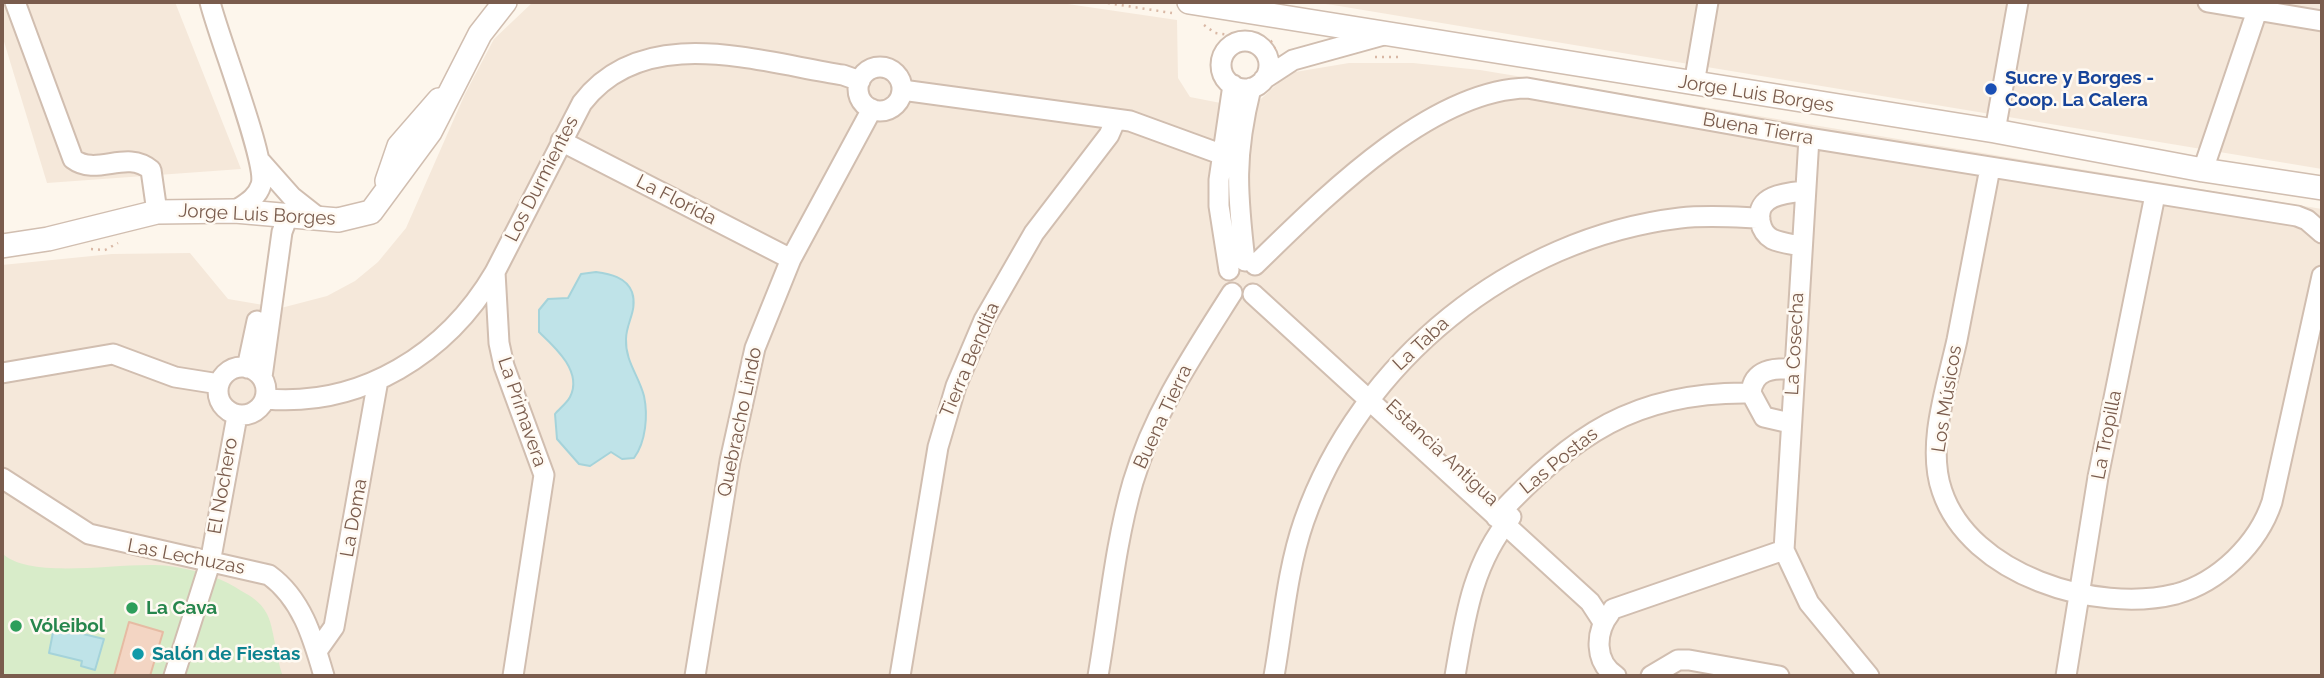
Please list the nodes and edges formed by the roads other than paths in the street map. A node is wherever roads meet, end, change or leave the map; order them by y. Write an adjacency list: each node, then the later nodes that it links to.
1 (15, 2): 31 (street)
2 (210, 2): 24 (street)
3 (505, 2): 34 (street, Jorge Luis Borges)
4 (1189, 2): 9 (street, Jorge Luis Borges)
5 (1708, 2): 16 (street)
6 (2018, 2): 20 (street)
7 (2208, 2): 8 (street)
8 (2258, 6): 10 (street); 26 (street)
9 (1255, 8): 11 (street, Jorge Luis Borges); 12 (street); 13 (street)
10 (2322, 21)
11 (1387, 34): 15 (street); 16 (street, Jorge Luis Borges)
12 (1255, 43): 13 (street); 15 (street)
13 (1227, 49): 15 (street)
14 (860, 81): 17 (street); 18 (street); 22 (street, Los Durmientes)
15 (1250, 84): 23 (street)
16 (1694, 84): 20 (street, Jorge Luis Borges)
17 (902, 90): 18 (street); 19 (street)
18 (872, 109): 38 (street, Quebracho Lindo)
19 (1116, 118): 23 (street); 64 (street, Tierra Bendita)
20 (1995, 131): 26 (street, Jorge Luis Borges)
21 (1808, 138): 25 (street, Buena Tierra); 28 (street, La Cosecha); 40 (street, Buena Tierra)
22 (561, 141): 38 (street, La Florida); 39 (street, Los Durmientes)
23 (1229, 157): 40 (street)
24 (261, 162): 30 (street); 34 (street)
25 (1990, 168): 29 (street, Buena Tierra); 56 (street, Los Músicos)
26 (2203, 170): 27 (street, Jorge Luis Borges)
27 (2322, 188)
28 (1805, 191): 33 (street); 37 (street, La Cosecha)
29 (2155, 195): 35 (street, Buena Tierra); 56 (street, La Tropilla)
30 (234, 211): 31 (street, Jorge Luis Borges); 32 (street, Jorge Luis Borges)
31 (157, 212): 36 (street, Jorge Luis Borges)
32 (279, 215): 34 (street, Jorge Luis Borges); 43 (street)
33 (1760, 218): 37 (street); 48 (street, La Taba)
34 (320, 219)
35 (2319, 229)
36 (2, 246)
37 (1800, 246): 42 (street, La Cosecha)
38 (791, 259): 63 (street, Quebracho Lindo)
39 (495, 272): 45 (street, Los Durmientes); 62 (street, La Primavera)
40 (1249, 275): 48 (street, Estancia Antigua); 65 (street, Buena Tierra)
41 (2322, 276): 56 (street, Los Músicos)
42 (1793, 369): 47 (street); 51 (street, La Cosecha)
43 (255, 372): 46 (street); 49 (street)
44 (2, 373): 46 (street)
45 (378, 380): 49 (street, Los Durmientes); 58 (street, La Doma)
46 (219, 384): 50 (street)
47 (1751, 393): 51 (street); 53 (street, Las Postas)
48 (1372, 394): 53 (street, Estancia Antigua); 66 (street, La Taba)
49 (266, 399): 50 (street)
50 (237, 416): 55 (street, El Nochero)
51 (1790, 423): 54 (street, La Cosecha)
52 (2, 478): 55 (street, Las Lechuzas)
53 (1504, 517): 57 (street, Estancia Antigua); 67 (street, Las Postas)
54 (1784, 550): 57 (street); 59 (street, La Cosecha)
55 (210, 563): 58 (street, Las Lechuzas); 60 (street, El Nochero)
56 (2081, 592): 72 (street, La Tropilla)
57 (1608, 615): 68 (street)
58 (317, 651): 61 (street, Las Lechuzas)
59 (1851, 668): 71 (street, La Cosecha)
60 (174, 676)
61 (324, 676)
62 (513, 676)
63 (695, 676)
64 (900, 676)
65 (1098, 676)
66 (1274, 676)
67 (1455, 676)
68 (1616, 676)
69 (1651, 676): 70 (street)
70 (1779, 676)
71 (1869, 676)
72 (2066, 676)

